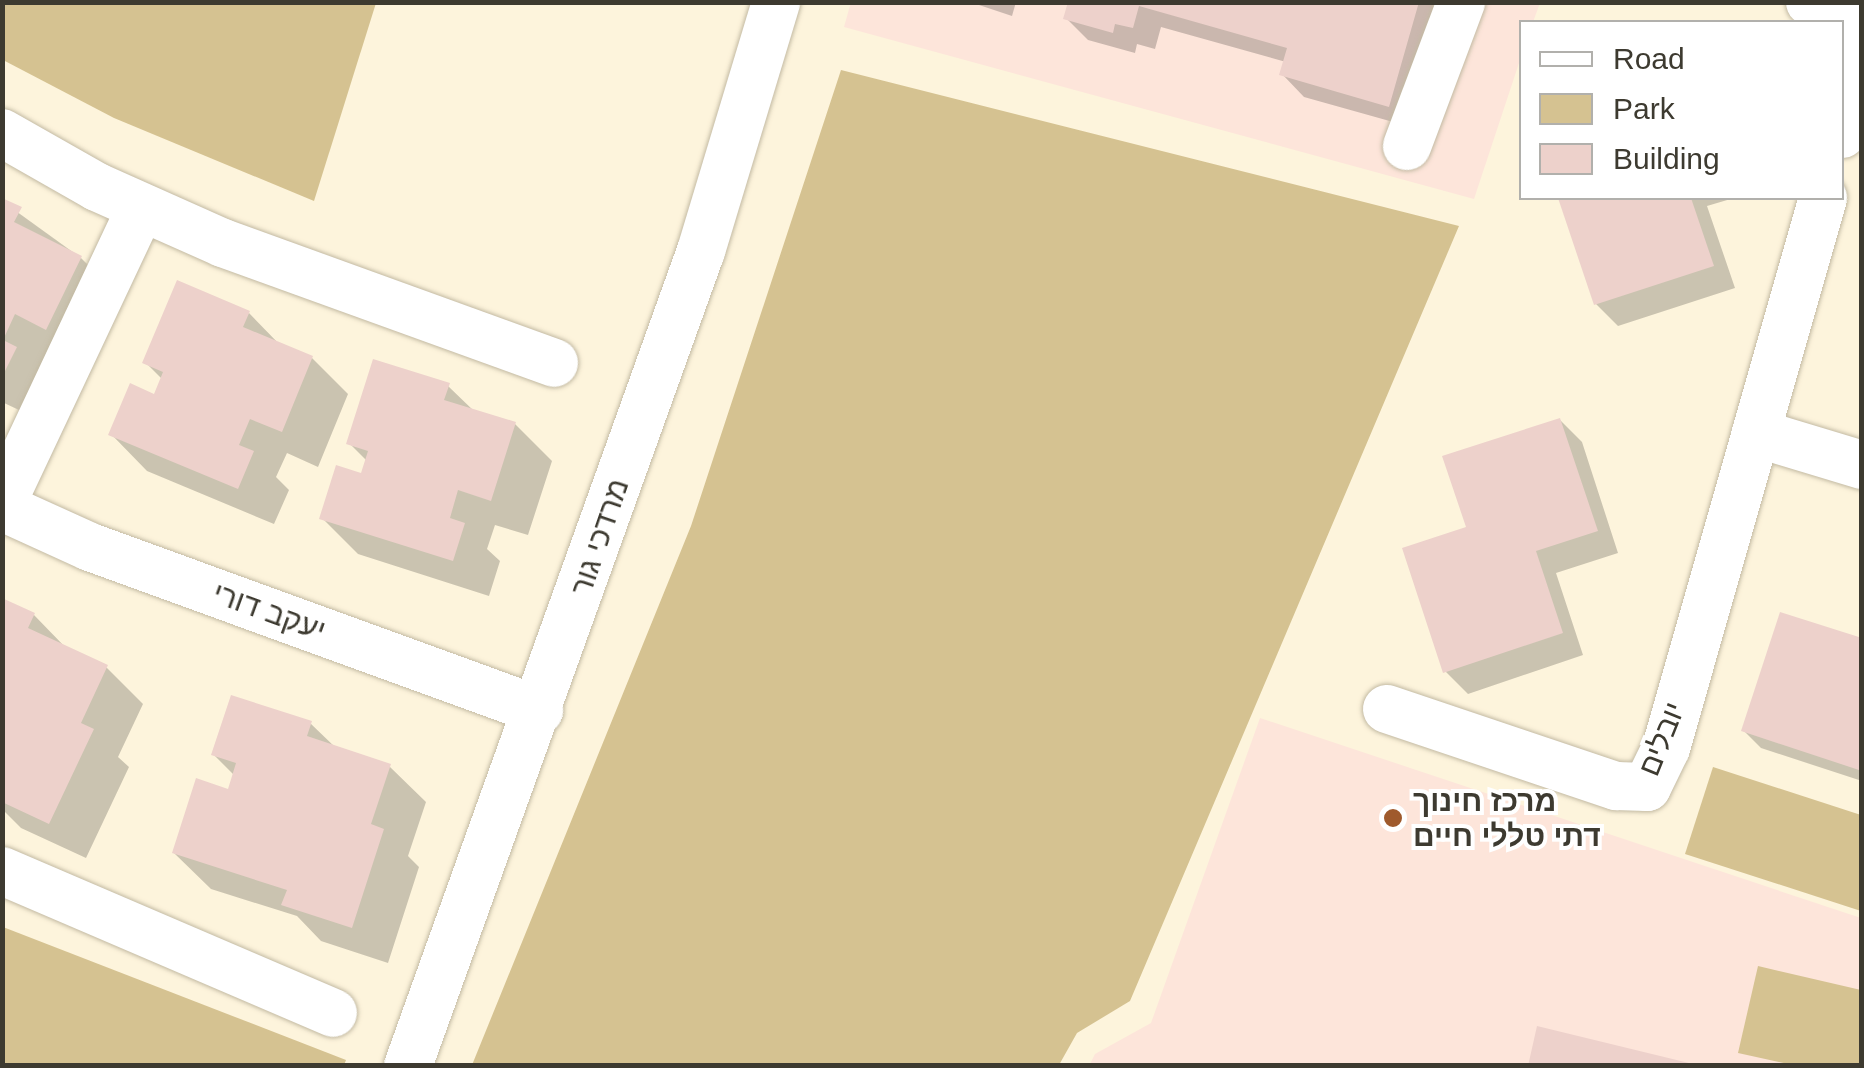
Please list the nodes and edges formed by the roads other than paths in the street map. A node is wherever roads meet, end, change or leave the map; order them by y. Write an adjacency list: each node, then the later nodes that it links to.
1 (776, 2): 15 (street, מרדכי גור)
2 (1461, 2): 7 (street)
3 (1810, 2): 4 (street)
4 (1862, 61): 5 (street)
5 (1844, 127)
6 (2, 133): 9 (street)
7 (1407, 146)
8 (1822, 200): 11 (street, יובלים)
9 (141, 206): 10 (street); 13 (street)
10 (554, 363)
11 (1756, 433): 12 (street); 14 (street, יובלים)
12 (1862, 465)
13 (2, 505): 15 (street, יעקב דורי)
14 (1387, 709)
15 (540, 710): 18 (street, מרדכי גור)
16 (2, 871): 17 (street)
17 (334, 1014)
18 (408, 1066)

